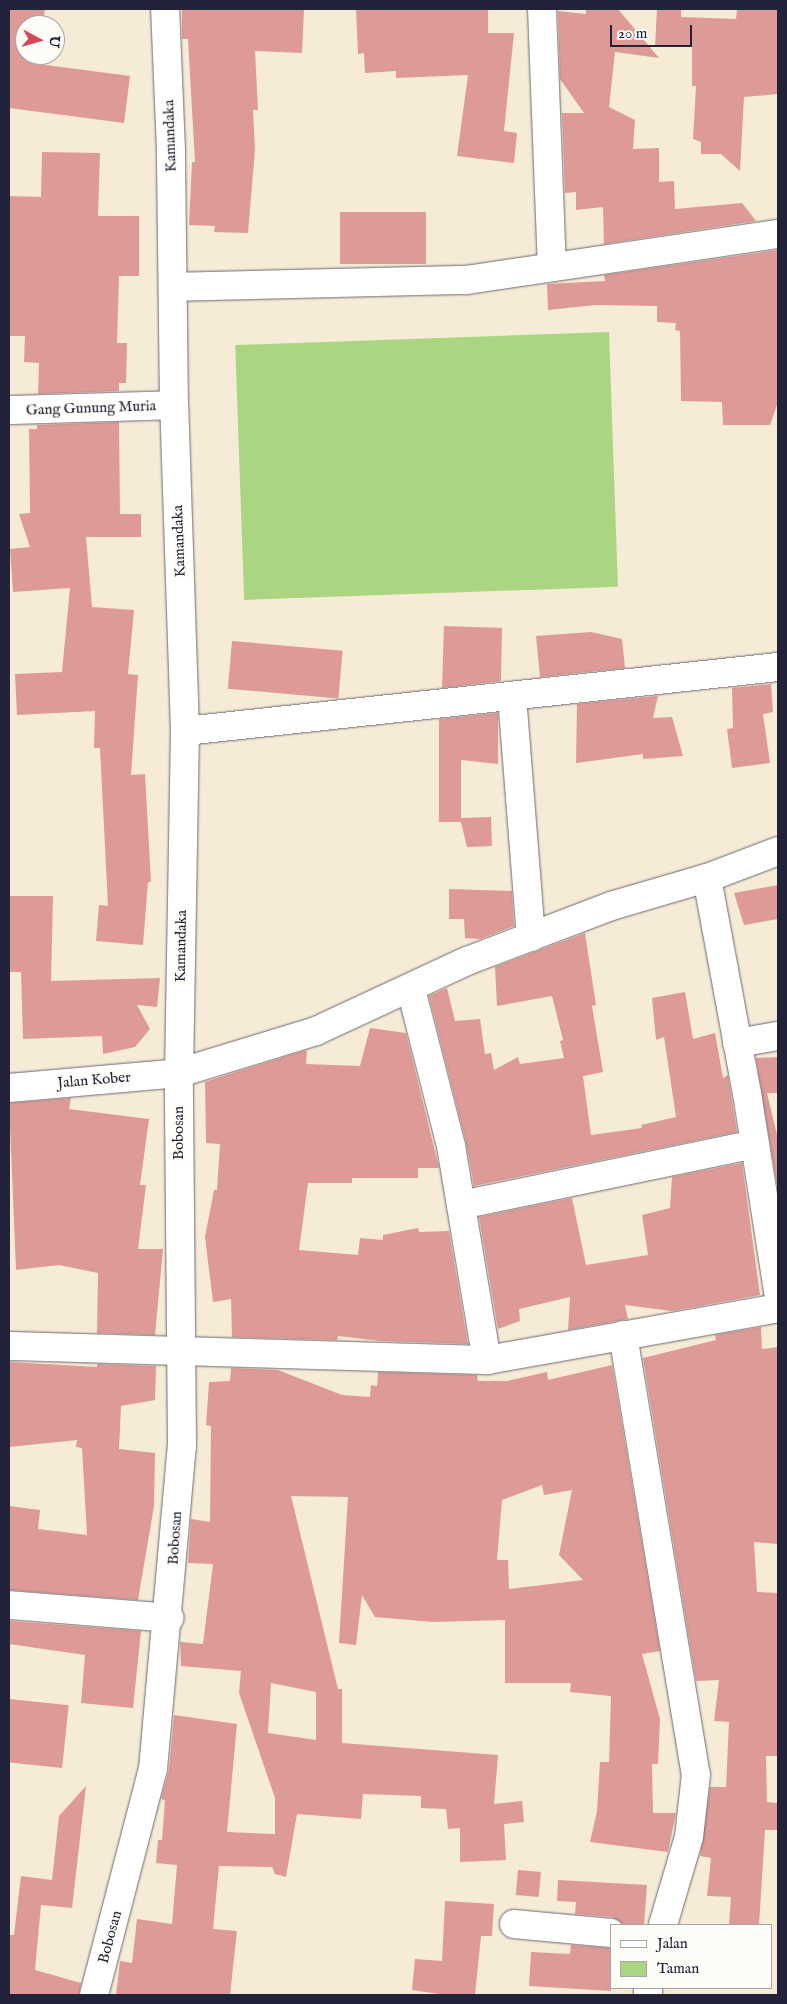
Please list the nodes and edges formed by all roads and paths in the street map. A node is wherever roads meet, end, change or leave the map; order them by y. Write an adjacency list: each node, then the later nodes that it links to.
1 (165, 9): 5 (street, Kamandaka)
2 (542, 9): 4 (street)
3 (778, 234): 4 (street)
4 (552, 267): 5 (street)
5 (173, 287): 6 (street, Kamandaka)
6 (174, 405): 7 (street, Gang Gunung Muria); 10 (street, Kamandaka)
7 (9, 410)
8 (778, 667): 9 (street)
9 (512, 696): 10 (street); 13 (street)
10 (185, 731): 17 (street, Kamandaka)
11 (778, 852): 12 (street, Jalan Kober)
12 (707, 878): 13 (street, Jalan Kober); 16 (street)
13 (530, 937): 14 (street, Jalan Kober)
14 (411, 989): 17 (street, Jalan Kober); 20 (street)
15 (778, 1036): 16 (street)
16 (737, 1043): 19 (street)
17 (179, 1073): 18 (street, Jalan Kober); 25 (street, Bobosan)
18 (9, 1088)
19 (755, 1144): 20 (street); 21 (street)
20 (461, 1205): 26 (street)
21 (778, 1292)
22 (778, 1308): 23 (street)
23 (624, 1335): 26 (street); 30 (street)
24 (9, 1346): 25 (street)
25 (181, 1350): 26 (street); 28 (street, Bobosan)
26 (487, 1360)
27 (9, 1605): 28 (street)
28 (168, 1618): 32 (street, Bobosan)
29 (514, 1924): 31 (street)
30 (663, 1924)
31 (610, 1933)
32 (94, 1995)

